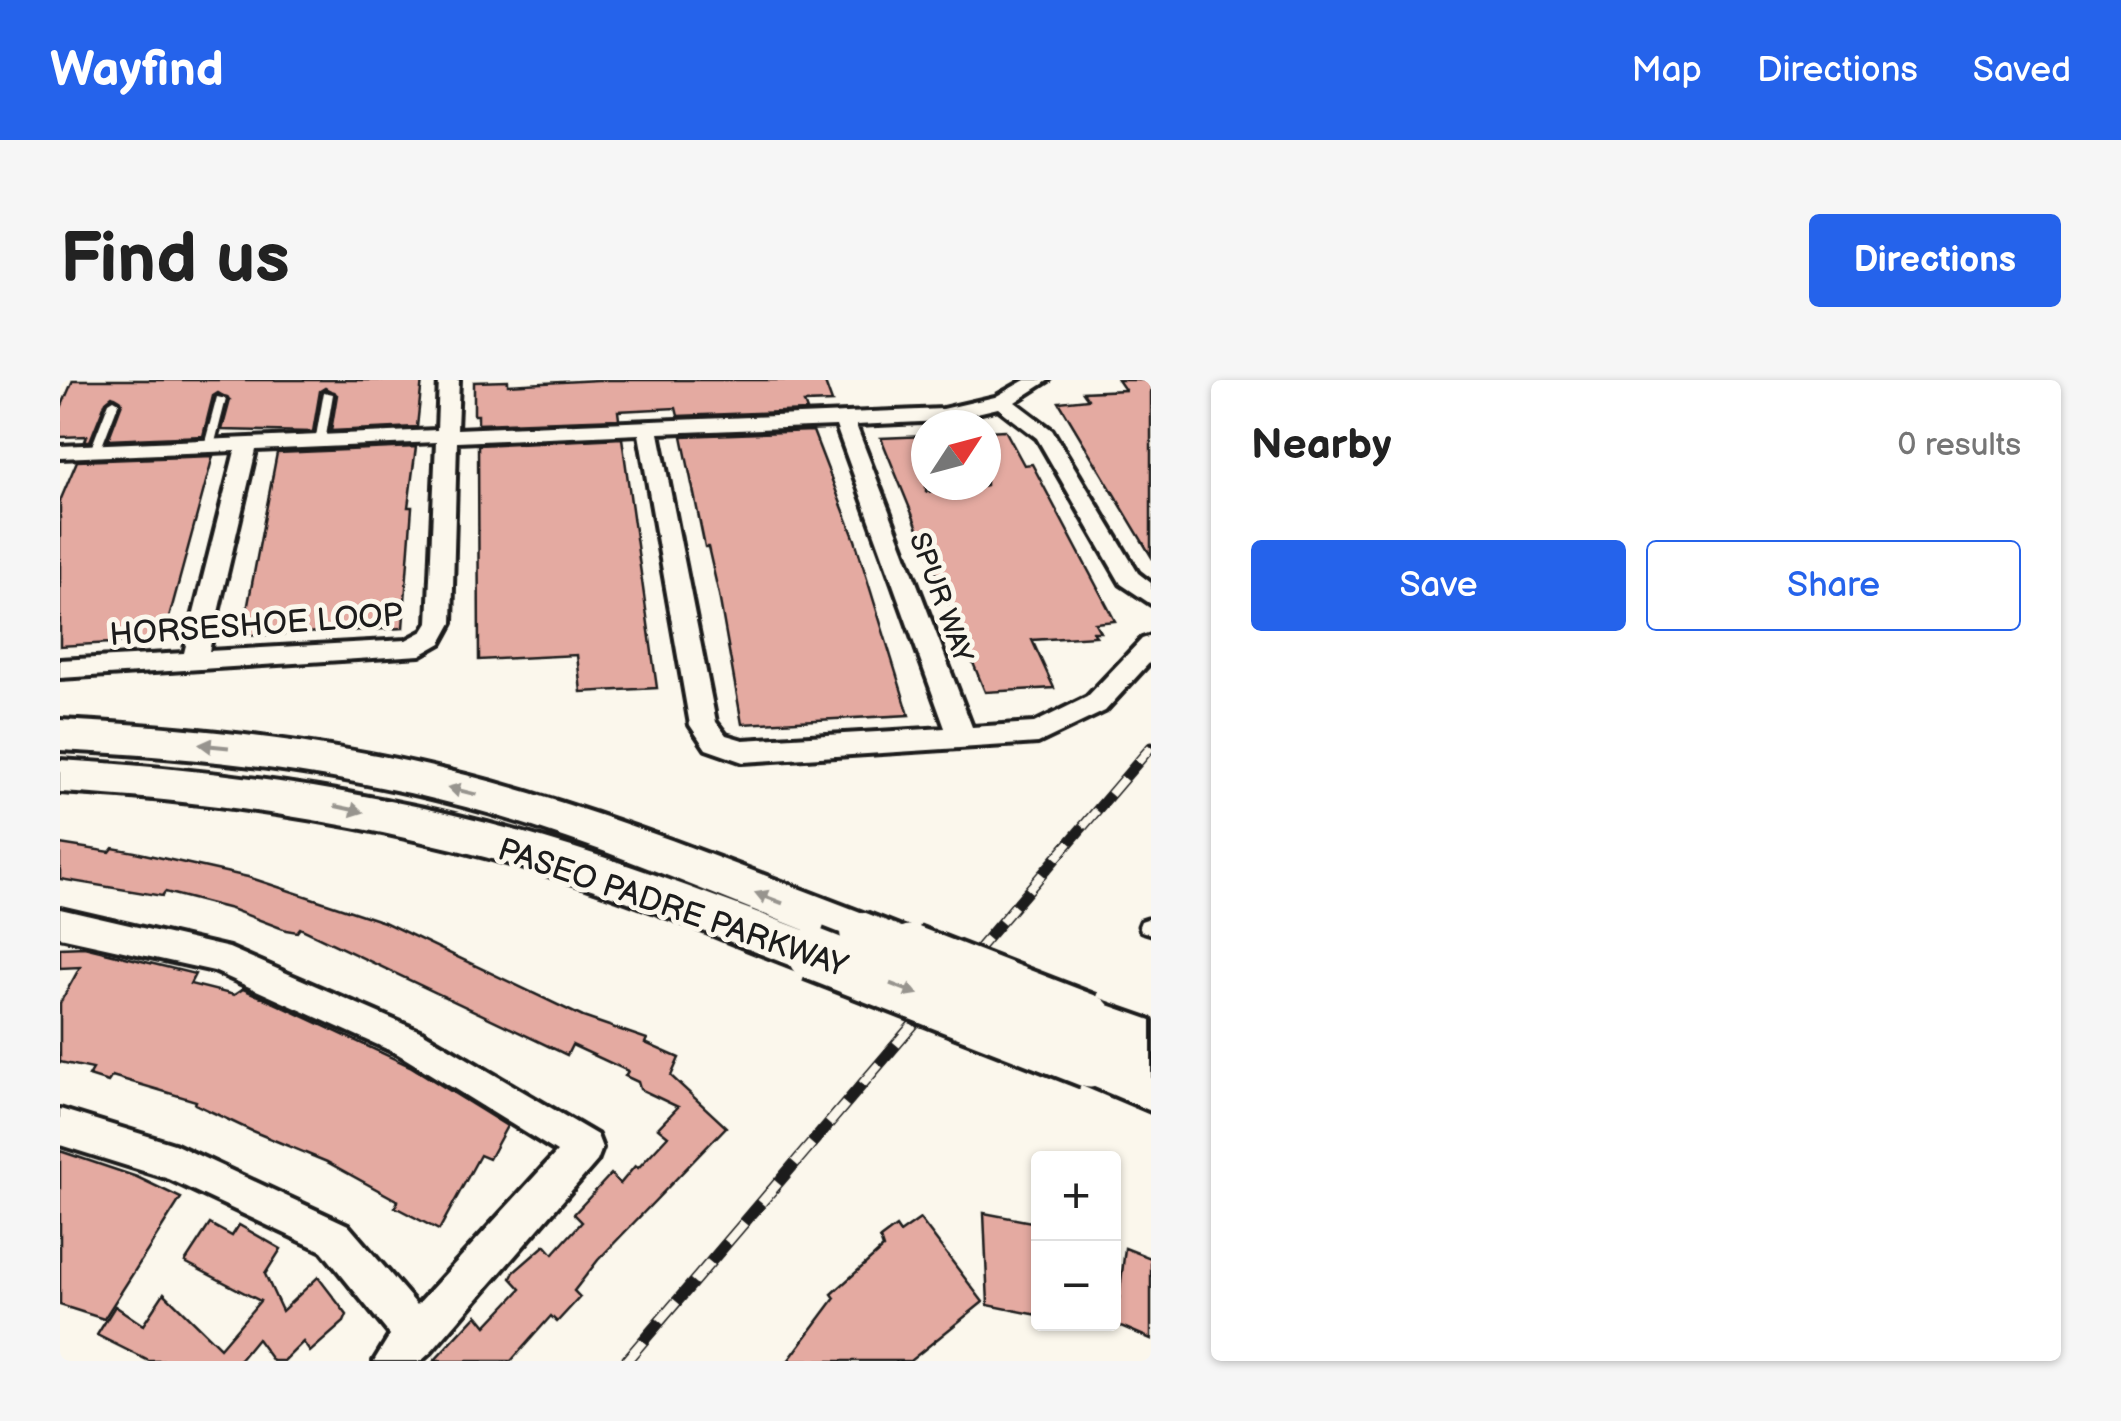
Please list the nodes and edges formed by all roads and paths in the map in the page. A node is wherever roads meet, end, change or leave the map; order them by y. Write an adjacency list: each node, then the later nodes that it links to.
1 (449, 380): 9 (street)
2 (1039, 380): 5 (street)
3 (328, 394): 10 (lane)
4 (221, 399): 12 (lane)
5 (1002, 401): 7 (street); 15 (street)
6 (114, 402): 13 (lane)
7 (844, 420): 8 (street); 20 (street, SPUR WAY)
8 (648, 428): 9 (street); 20 (street)
9 (447, 437): 10 (street); 17 (street, HORSESHOE LOOP)
10 (320, 442): 11 (street)
11 (248, 445): 12 (street); 17 (street)
12 (209, 446): 13 (street)
13 (94, 451): 14 (street)
14 (60, 452)
15 (1151, 596)
16 (1151, 644): 20 (street)
17 (194, 662): 18 (street, HORSESHOE LOOP)
18 (60, 669)
19 (60, 735): 23 (main road, PASEO PADRE PARKWAY, one-way to 19, bridge)
20 (963, 739)
21 (60, 776): 23 (main road, PASEO PADRE PARKWAY, one-way to 23, bridge)
22 (60, 923): 27 (street)
23 (1089, 1041): 24 (main road, PASEO PADRE PARKWAY); 25 (main road, PASEO PADRE PARKWAY)
24 (1151, 1043)
25 (1151, 1087)
26 (60, 1126): 27 (street)
27 (406, 1349)

